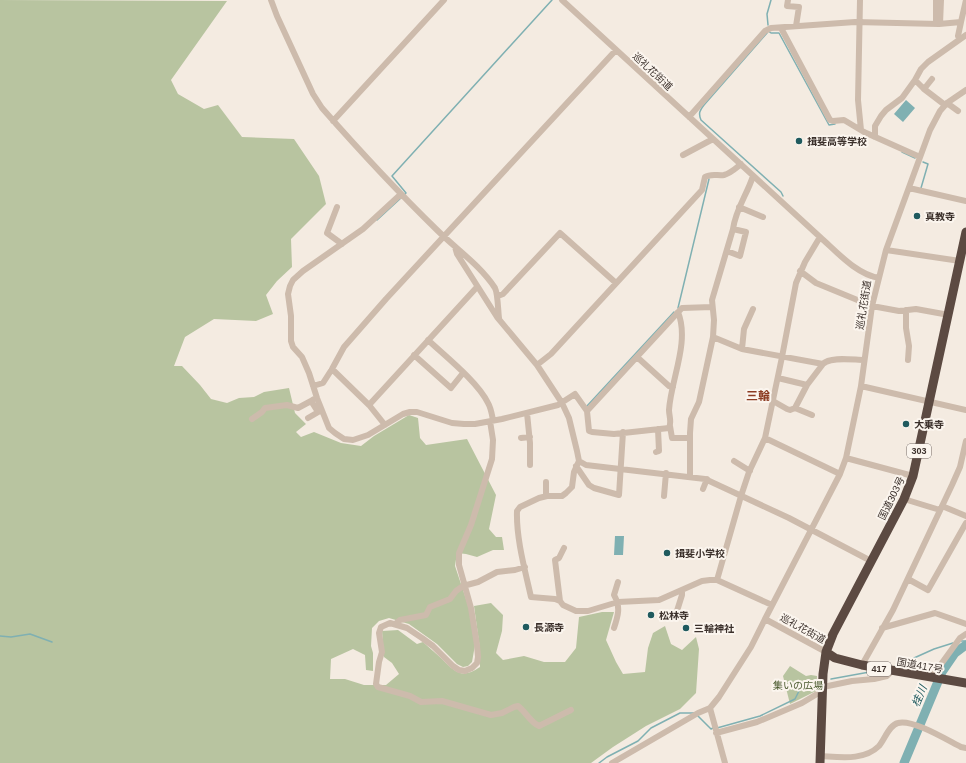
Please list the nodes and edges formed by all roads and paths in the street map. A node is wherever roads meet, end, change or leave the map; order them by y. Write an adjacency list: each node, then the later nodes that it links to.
1 (271, 0): 24 (street)
2 (444, 0): 24 (street)
3 (562, 0): 16 (street, 巡礼花街道)
4 (788, 0): 12 (street)
5 (860, 0): 10 (street)
6 (936, 0): 11 (street)
7 (941, 0): 11 (street)
8 (966, 0): 9 (street)
9 (963, 19): 11 (street); 15 (street)
10 (859, 22): 11 (street); 12 (street); 25 (street)
11 (938, 24)
12 (796, 26): 13 (street)
13 (781, 28): 23 (street); 25 (street)
14 (966, 35): 18 (street)
15 (958, 36)
16 (616, 50): 23 (street, 巡礼花街道); 40 (street)
17 (932, 79): 19 (street)
18 (915, 80): 19 (street); 26 (street)
19 (924, 89): 21 (street)
20 (966, 90): 21 (street)
21 (946, 104): 22 (street); 29 (street)
22 (958, 111)
23 (689, 117): 27 (street, 巡礼花街道)
24 (333, 121): 33 (street)
25 (861, 130): 26 (street)
26 (875, 137): 29 (street)
27 (713, 139): 28 (street); 30 (street, 巡礼花街道)
28 (683, 155)
29 (920, 157): 32 (street)
30 (741, 164): 31 (street, 巡礼花街道); 49 (street)
31 (753, 176): 36 (street); 41 (street, 巡礼花街道)
32 (909, 188): 34 (street); 44 (street)
33 (401, 194): 40 (street); 42 (street)
34 (966, 201)
35 (337, 207): 42 (street)
36 (739, 207): 37 (street); 38 (street)
37 (763, 217)
38 (733, 229): 45 (street); 45 (street)
39 (966, 232): 46 (highway, 国道303号 / 303)
40 (443, 237): 43 (street); 69 (street)
41 (820, 237): 47 (street); 48 (street, 巡礼花街道)
42 (342, 244): 73 (street)
43 (456, 247): 50 (street); 58 (street)
44 (886, 250): 46 (street); 48 (street)
45 (727, 251): 53 (street)
46 (960, 261): 57 (highway, 国道303号 / 303)
47 (800, 271): 52 (street); 64 (street)
48 (879, 278): 52 (street, 巡礼花街道)
49 (616, 283): 51 (street); 68 (street)
50 (477, 287): 58 (street); 60 (street)
51 (498, 296)
52 (872, 306): 55 (street); 65 (street, 巡礼花街道)
53 (712, 307): 56 (street); 59 (street)
54 (754, 309): 61 (street)
55 (906, 310): 57 (street); 66 (street)
56 (678, 312): 63 (street); 75 (street)
57 (948, 316): 79 (highway, 国道303号 / 303)
58 (499, 318): 68 (street)
59 (713, 337): 61 (street); 97 (street)
60 (428, 340): 62 (street); 70 (street)
61 (742, 349): 64 (street)
62 (414, 355): 70 (street); 81 (street)
63 (637, 357): 75 (street); 84 (street)
64 (782, 357): 67 (street); 71 (street)
65 (864, 360): 67 (street); 74 (street, 巡礼花街道)
66 (908, 360)
67 (823, 364): 72 (street)
68 (537, 365): 80 (street)
69 (332, 369): 73 (street); 81 (street)
70 (463, 373): 90 (street)
71 (778, 378): 72 (street); 78 (street)
72 (807, 385): 82 (street)
73 (313, 386): 76 (street)
74 (860, 386): 79 (street); 101 (street, 巡礼花街道)
75 (673, 387): 92 (street)
76 (317, 398): 77 (street); 85 (street)
77 (311, 401): 85 (street); 89 (street)
78 (772, 401): 82 (street); 98 (street)
79 (930, 402): 83 (street); 110 (highway, 国道303号 / 303)
80 (562, 403): 84 (street); 86 (street); 103 (street)
81 (369, 405): 91 (street)
82 (795, 408): 87 (street)
83 (966, 410)
84 (587, 411): 94 (street)
85 (320, 412): 88 (street); 91 (street)
86 (527, 413): 90 (street); 95 (street)
87 (812, 415)
88 (308, 418)
89 (252, 419)
90 (492, 421): 91 (street); 128 (street)
91 (386, 425)
92 (670, 426): 93 (street); 97 (street)
93 (658, 429): 94 (street); 100 (street)
94 (623, 432): 105 (street)
95 (530, 437): 96 (street); 104 (street)
96 (520, 438)
97 (690, 438): 109 (street)
98 (765, 438): 106 (street); 108 (street)
99 (966, 441): 118 (street)
100 (656, 452)
101 (846, 458): 108 (street, 巡礼花街道); 110 (street)
102 (734, 461): 106 (street)
103 (577, 464): 105 (street); 105 (street); 114 (street)
104 (530, 465)
105 (621, 468): 107 (street)
106 (750, 472): 116 (street)
107 (666, 473): 109 (street); 115 (street)
108 (840, 474): 121 (street, 巡礼花街道)
109 (690, 476): 111 (street)
110 (913, 476): 117 (highway, 国道303号 / 303)
111 (707, 479): 113 (street); 116 (street)
112 (546, 482): 114 (street)
113 (703, 489)
114 (546, 496): 124 (street)
115 (664, 496)
116 (741, 496): 121 (street); 126 (street)
117 (904, 499): 118 (street); 123 (highway, 国道303号 / 303)
118 (941, 508): 119 (street); 125 (street)
119 (966, 516)
120 (966, 523): 125 (street)
121 (810, 530): 123 (street); 132 (street, 巡礼花街道)
122 (564, 548): 130 (street)
123 (871, 561): 140 (highway, 国道303号 / 303)
124 (525, 567): 128 (street); 130 (street)
125 (908, 579): 138 (street)
126 (717, 580): 129 (street); 132 (street)
127 (618, 582): 131 (street)
128 (466, 586): 135 (street); 135 (street)
129 (682, 590): 131 (street); 133 (street)
130 (560, 601): 131 (street)
131 (618, 602): 137 (street)
132 (772, 605): 134 (street, 巡礼花街道)
133 (676, 614)
134 (765, 618): 140 (street, 巡礼花街道); 146 (street)
135 (395, 624): 147 (street)
136 (966, 624): 138 (street)
137 (614, 628)
138 (882, 628): 141 (street)
139 (966, 634): 143 (street)
140 (826, 652): 141 (highway, 国道417号 / 417); 145 (highway, 国道303号 / 303)
141 (862, 665): 142 (highway, 国道417号 / 417)
142 (892, 671): 143 (highway, 国道417号 / 417); 145 (street)
143 (933, 678): 144 (highway, 国道417号 / 417)
144 (966, 683)
145 (823, 687): 148 (street); 150 (highway, 国道303号 / 303)
146 (710, 708): 148 (street); 151 (street)
147 (571, 710)
148 (715, 730): 152 (street)
149 (966, 748): 150 (street)
150 (820, 760)
151 (612, 763)
152 (725, 763)

